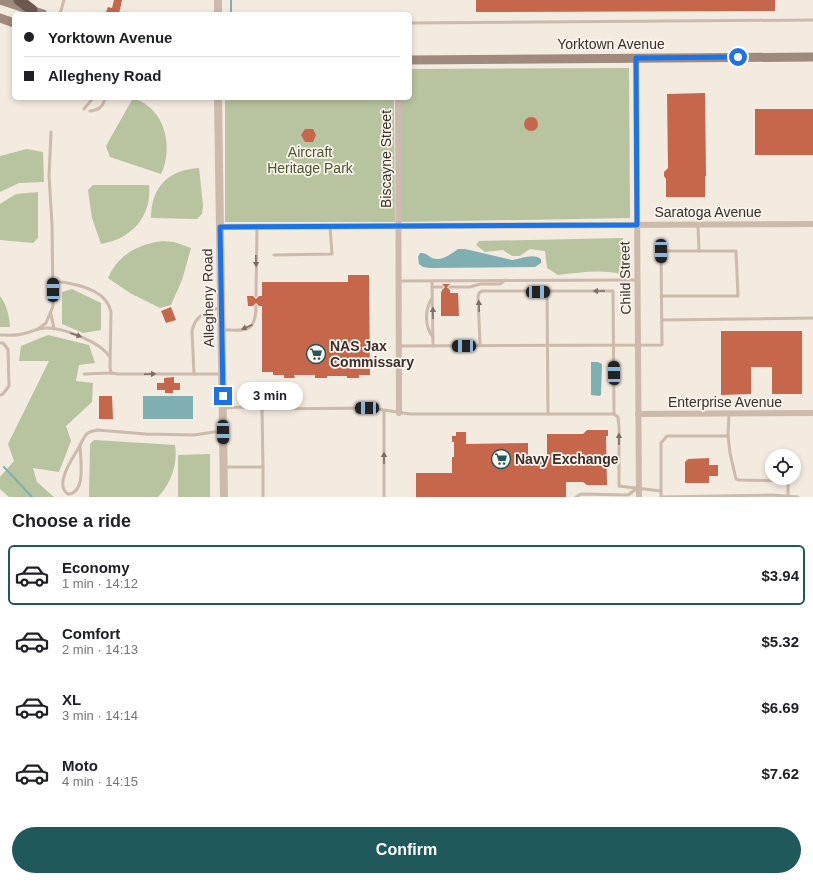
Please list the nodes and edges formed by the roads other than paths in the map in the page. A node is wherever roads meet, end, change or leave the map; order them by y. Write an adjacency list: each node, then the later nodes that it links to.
1 (0, 0): 5 (main road)
2 (19, 0): 5 (highway)
3 (64, 0): 7 (lane)
4 (218, 0): 8 (street)
5 (32, 10): 6 (main road)
6 (37, 12)
7 (61, 12)
8 (218, 12)
9 (0, 18): 11 (main road)
10 (813, 20): 12 (lane)
11 (12, 22)
12 (412, 23)
13 (813, 57): 14 (main road, Yorktown Avenue)
14 (636, 58): 15 (main road, Yorktown Avenue); 25 (street, Child Street)
15 (412, 60)
16 (91, 100): 20 (lane)
17 (105, 100): 21 (lane)
18 (218, 100): 28 (street, Allegheny Road)
19 (398, 100): 27 (street, Biscayne Street)
20 (84, 109)
21 (90, 111)
22 (51, 132): 34 (lane)
23 (698, 224): 24 (street, Saratoga Avenue); 25 (street, Saratoga Avenue); 30 (lane)
24 (813, 224)
25 (637, 225): 27 (street, Saratoga Avenue); 33 (street, Child Street)
26 (330, 226): 27 (street, Saratoga Avenue); 29 (street, Saratoga Avenue); 31 (lane)
27 (398, 226): 35 (street, Biscayne Street)
28 (220, 227): 29 (street, Saratoga Avenue); 45 (street, Allegheny Road)
29 (257, 227): 41 (lane, one-way to 41)
30 (699, 251): 42 (lane); 42 (lane)
31 (274, 255)
32 (505, 280): 33 (lane); 36 (lane); 39 (lane)
33 (638, 280): 55 (street, Child Street)
34 (53, 281): 46 (lane); 61 (lane)
35 (399, 281): 36 (lane); 59 (street, Biscayne Street)
36 (432, 281): 37 (lane)
37 (432, 287): 38 (lane); 43 (lane)
38 (442, 287)
39 (450, 287)
40 (547, 292): 56 (lane, one-way to 40); 57 (lane); 58 (lane, one-way to 40)
41 (256, 296)
42 (661, 296): 48 (lane)
43 (432, 297): 53 (lane, one-way to 43); 53 (lane)
44 (256, 306): 51 (lane, one-way to 51)
45 (221, 308): 51 (street, Allegheny Road); 64 (lane)
46 (51, 313): 49 (lane); 50 (lane)
47 (813, 318): 48 (lane)
48 (662, 320): 55 (lane)
49 (38, 329): 50 (lane); 52 (lane)
50 (54, 329): 61 (lane, one-way to 61)
51 (222, 330): 65 (street, Allegheny Road)
52 (0, 335)
53 (433, 337): 60 (lane)
54 (0, 343): 66 (lane)
55 (638, 344): 58 (lane); 74 (street, Child Street)
56 (480, 345): 57 (lane); 60 (lane)
57 (547, 345): 58 (lane); 72 (lane)
58 (613, 345): 73 (lane)
59 (399, 346): 60 (lane); 70 (street, Biscayne Street)
60 (433, 346)
61 (110, 357): 62 (lane)
62 (111, 373): 63 (lane); 64 (lane, one-way to 64)
63 (84, 374)
64 (194, 374): 65 (lane)
65 (222, 374): 67 (street, Allegheny Road)
66 (0, 395)
67 (223, 408): 68 (lane); 76 (street, Allegheny Road)
68 (262, 409): 69 (lane); 80 (lane)
69 (384, 411): 70 (lane); 86 (lane, one-way to 69)
70 (399, 413): 72 (lane)
71 (813, 413): 75 (street, Enterprise Avenue)
72 (548, 414): 73 (lane)
73 (614, 414): 81 (lane, one-way to 73)
74 (638, 414): 75 (street, Enterprise Avenue); 81 (street, Child Street)
75 (729, 414): 77 (lane)
76 (223, 432): 78 (lane); 79 (street, Allegheny Road)
77 (728, 436): 82 (lane); 83 (lane)
78 (80, 444): 78 (lane)
79 (224, 467): 80 (lane); 84 (street, Allegheny Road)
80 (262, 467): 85 (lane)
81 (639, 488): 82 (lane); 87 (lane); 88 (street, Child Street)
82 (661, 491): 89 (lane)
83 (788, 496): 90 (lane); 91 (lane)
84 (224, 497)
85 (263, 497)
86 (384, 497)
87 (576, 497)
88 (639, 497)
89 (661, 497): 90 (lane)
90 (681, 497)
91 (798, 497)

